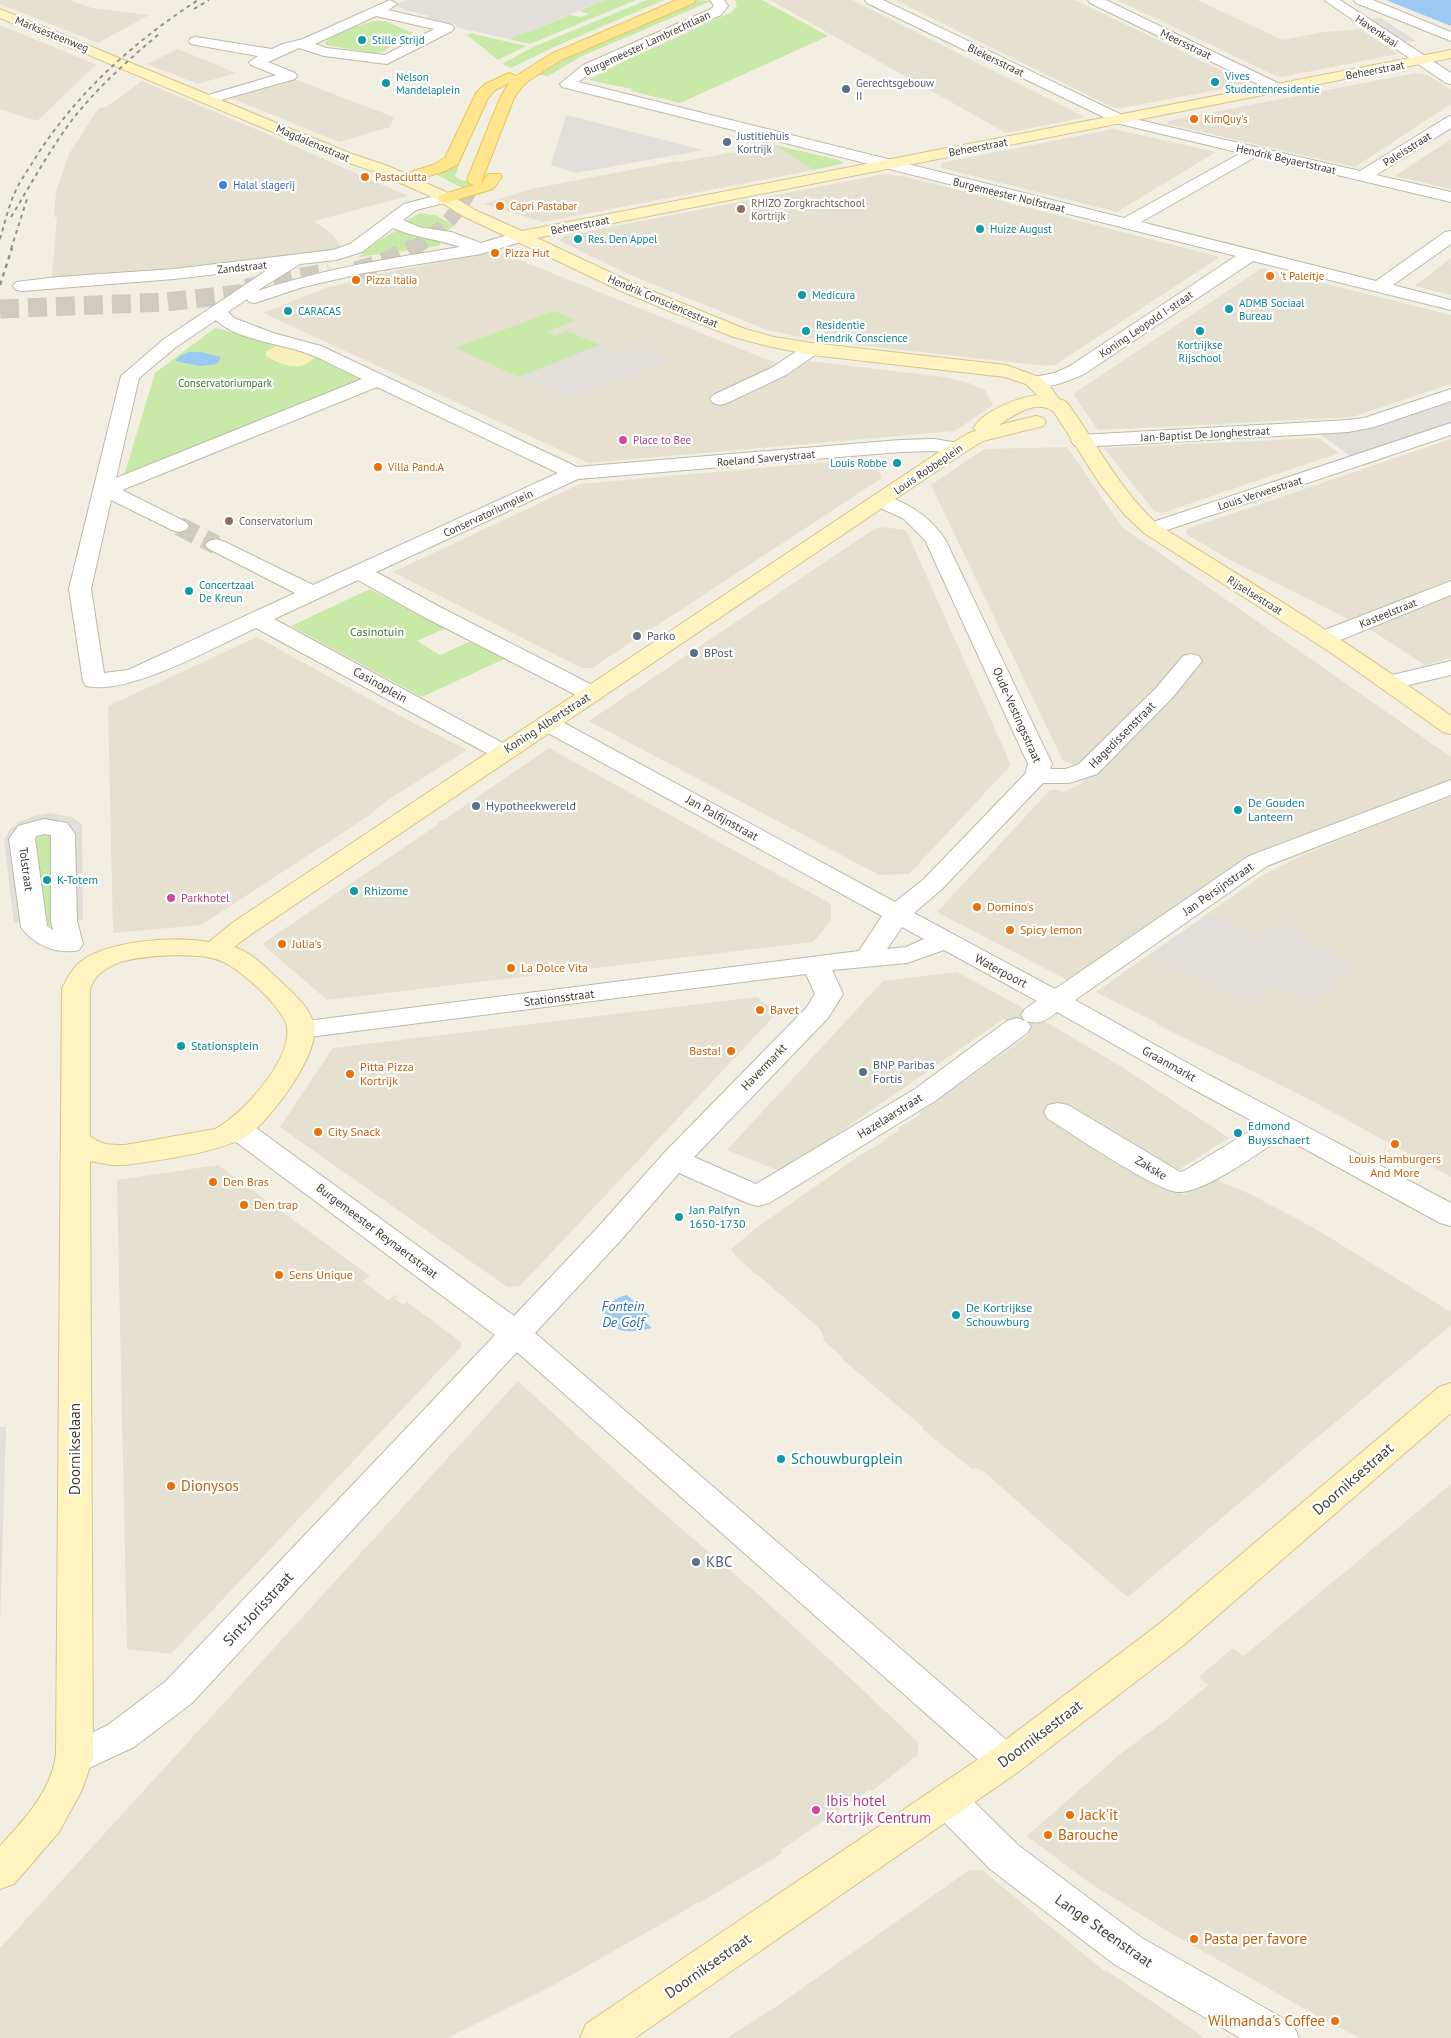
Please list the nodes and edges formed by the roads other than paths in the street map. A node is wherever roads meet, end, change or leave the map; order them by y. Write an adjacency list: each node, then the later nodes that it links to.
1 (399, 0): 9 (street)
2 (672, 0): 17 (main road, Burgemeester Lambrechtlaan)
3 (689, 0): 17 (main road, Burgemeester Lambrechtlaan)
4 (717, 0): 20 (street, Burgemeester Lambrechtlaan)
5 (872, 0): 25 (street, Blekersstraat)
6 (1095, 0): 21 (street, Meersstraat)
7 (1331, 0): 16 (street, Havenkaai)
8 (1361, 0): 11 (street, Havenkaai)
9 (374, 12): 13 (street); 13 (street)
10 (0, 13): 15 (street, Marksesteenweg)
11 (1451, 38)
12 (196, 41): 14 (street)
13 (300, 44): 14 (street)
14 (274, 54): 23 (street)
15 (104, 56): 22 (street, Magdalenastraat)
16 (1440, 57): 19 (street, Havenkaai); 21 (street, Beheerstraat)
17 (519, 75): 24 (main road); 31 (main road); 32 (main road, Burgemeester Lambrechtlaan)
18 (228, 79): 22 (street)
19 (1451, 80)
20 (567, 84): 29 (street, Burgemeester Nolfstraat)
21 (1277, 88): 25 (street, Beheerstraat)
22 (191, 92): 23 (street, Magdalenastraat)
23 (210, 99): 31 (street, Magdalenastraat)
24 (521, 106)
25 (1121, 120): 27 (street, Hendrik Beyaertstraat); 29 (street, Beheerstraat)
26 (1451, 120): 30 (street, Paleisstraat)
27 (1253, 152): 30 (street, Hendrik Beyaertstraat); 36 (street)
28 (500, 160): 34 (main road)
29 (889, 164): 36 (street, Burgemeester Nolfstraat); 38 (street, Beheerstraat)
30 (1362, 177): 33 (street, Hendrik Beyaertstraat)
31 (404, 179): 34 (street, Magdalenastraat)
32 (469, 180)
33 (1451, 197)
34 (446, 198): 35 (street, Zandstraat); 38 (street, Magdalenastraat)
35 (391, 222): 39 (street); 41 (street, Zandstraat)
36 (1126, 224): 40 (street, Burgemeester Nolfstraat)
37 (1451, 236): 43 (street)
38 (518, 237): 39 (street); 46 (street, Hendrik Consciencestraat)
39 (481, 249): 45 (street)
40 (1250, 255): 43 (street, Burgemeester Nolfstraat); 49 (street, Koning Leopold I-straat)
41 (294, 261): 42 (street, Zandstraat); 45 (street)
42 (22, 286)
43 (1379, 287): 44 (street, Burgemeester Nolfstraat)
44 (1451, 305)
45 (218, 312): 48 (street); 62 (street)
46 (812, 349): 47 (street, Hendrik Consciencestraat); 51 (street)
47 (950, 366): 49 (street, Hendrik Consciencestraat); 52 (street, Hendrik Consciencestraat)
48 (379, 379): 61 (street); 62 (street)
49 (1036, 382): 53 (street)
50 (1451, 395): 55 (street, Jan-Baptist De Jonghestraat)
51 (720, 399)
52 (1016, 406): 53 (street, Louis Robbeplein); 54 (street); 57 (street, Louis Robbeplein)
53 (1058, 408): 54 (street, Louis Robbeplein); 58 (street)
54 (1039, 422): 57 (street, Louis Robbeplein); 58 (street)
55 (1328, 428): 58 (street, Jan-Baptist De Jonghestraat); 60 (street)
56 (1451, 429): 60 (street, Louis Verweestraat)
57 (976, 437): 59 (street, Louis Robbeplein)
58 (1081, 441): 65 (street, Rijselsestraat)
59 (958, 448): 61 (street, Roeland Saverystraat); 63 (street, Louis Robbeplein)
60 (1370, 457): 65 (street, Louis Verweestraat)
61 (574, 473): 67 (street, Conservatoriumplein)
62 (102, 491): 64 (street); 70 (street, Conservatoriumplein)
63 (881, 501): 75 (street, Koning Albertstraat); 79 (street, Oude-Vestingsstraat)
64 (178, 526)
65 (1152, 529): 71 (street, Rijselsestraat)
66 (216, 545): 69 (street)
67 (361, 573): 69 (street, Conservatoriumplein); 75 (street)
68 (1451, 587): 71 (street, Kasteelstraat)
69 (314, 594): 70 (street, Conservatoriumplein)
70 (257, 619): 78 (street, Casinoplein)
71 (1325, 638): 74 (street, Rijselsestraat)
72 (1191, 661): 79 (street, Hagedissenstraat)
73 (1451, 668): 74 (street)
74 (1392, 682): 77 (street, Rijselsestraat)
75 (592, 694): 76 (street, Koning Albertstraat)
76 (547, 723): 78 (street, Koning Albertstraat); 81 (street, Jan Palfijnstraat)
77 (1451, 727)
78 (502, 752): 84 (street, Koning Albertstraat)
79 (1036, 776): 81 (street, Oude-Vestingsstraat)
80 (1451, 787): 88 (street, Jan Persijnstraat)
81 (896, 914): 82 (street, Waterpoort); 85 (street)
82 (944, 940): 85 (street); 88 (street, Waterpoort)
83 (70, 944): 86 (street)
84 (216, 950): 86 (street); 89 (street)
85 (867, 958): 87 (street)
86 (96, 964): 93 (street)
87 (816, 965): 89 (street, Stationsstraat); 94 (street, Havermarkt)
88 (1036, 1014): 91 (street, Graanmarkt); 94 (street, Hazelaarstraat)
89 (301, 1029): 92 (street)
90 (1058, 1112): 91 (street, Zakske)
91 (1282, 1124): 95 (street, Graanmarkt)
92 (238, 1129): 93 (street); 96 (street, Burgemeester Reynaertstraat)
93 (77, 1140): 98 (street, Doornikselaan)
94 (674, 1160): 96 (street)
95 (1451, 1216)
96 (516, 1333): 98 (street, Sint-Jorisstraat); 99 (street)
97 (1451, 1395): 99 (street, Doorniksestraat)
98 (74, 1759): 101 (street)
99 (1005, 1761): 100 (street, Doorniksestraat)
100 (948, 1801): 102 (street, Doorniksestraat); 103 (street, Lange Steenstraat)
101 (0, 1872)
102 (601, 2038)
103 (1278, 2038)

